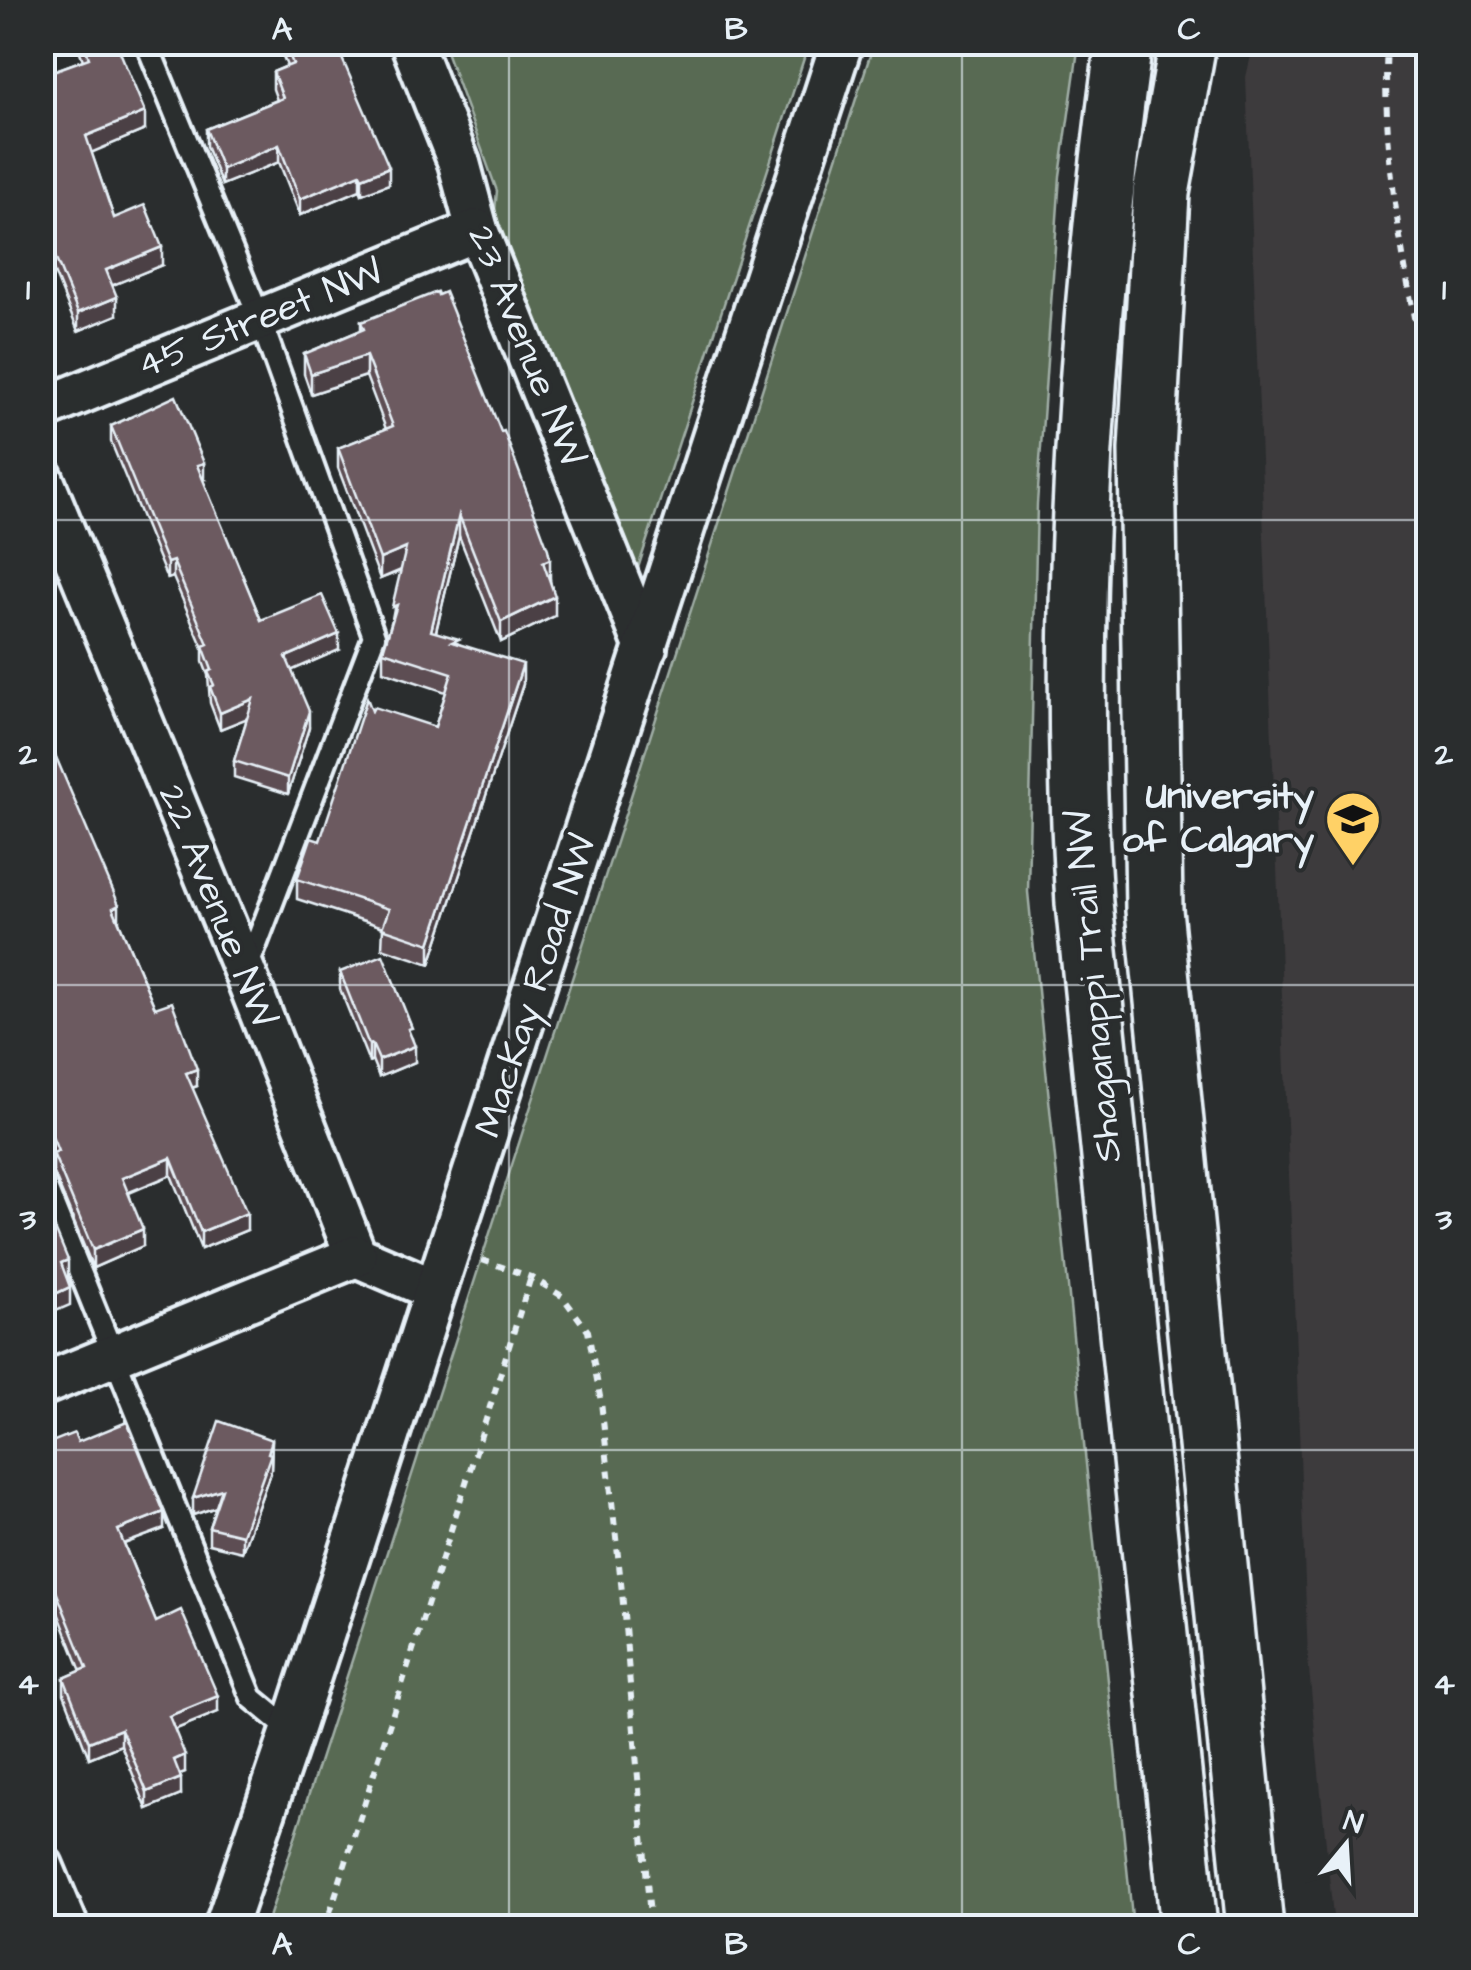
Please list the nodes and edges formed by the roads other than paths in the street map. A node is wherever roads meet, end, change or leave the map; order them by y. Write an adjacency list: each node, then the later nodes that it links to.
1 (146, 42): 7 (lane)
2 (411, 42): 6 (street, 23 Avenue NW)
3 (842, 42): 10 (street, MacKay Road NW)
4 (1124, 42): 21 (main road, Shaganappi Trail NW)
5 (1188, 42): 22 (main road, Shaganappi Trail NW)
6 (477, 230): 7 (street, 45 Street NW); 10 (street, 23 Avenue NW)
7 (260, 319): 8 (street, 45 Street NW); 11 (lane)
8 (42, 409)
9 (42, 478): 11 (street, 22 Avenue NW)
10 (646, 648): 14 (street, MacKay Road NW)
11 (245, 973): 13 (street, 22 Avenue NW)
12 (42, 1178): 15 (lane)
13 (356, 1256): 14 (street); 15 (street)
14 (436, 1290): 17 (street, MacKay Road NW)
15 (114, 1357): 16 (street); 17 (lane)
16 (42, 1385)
17 (292, 1730): 20 (street, MacKay Road NW)
18 (42, 1866): 19 (street)
19 (68, 1928)
20 (225, 1928)
21 (1189, 1928)
22 (1255, 1928)

